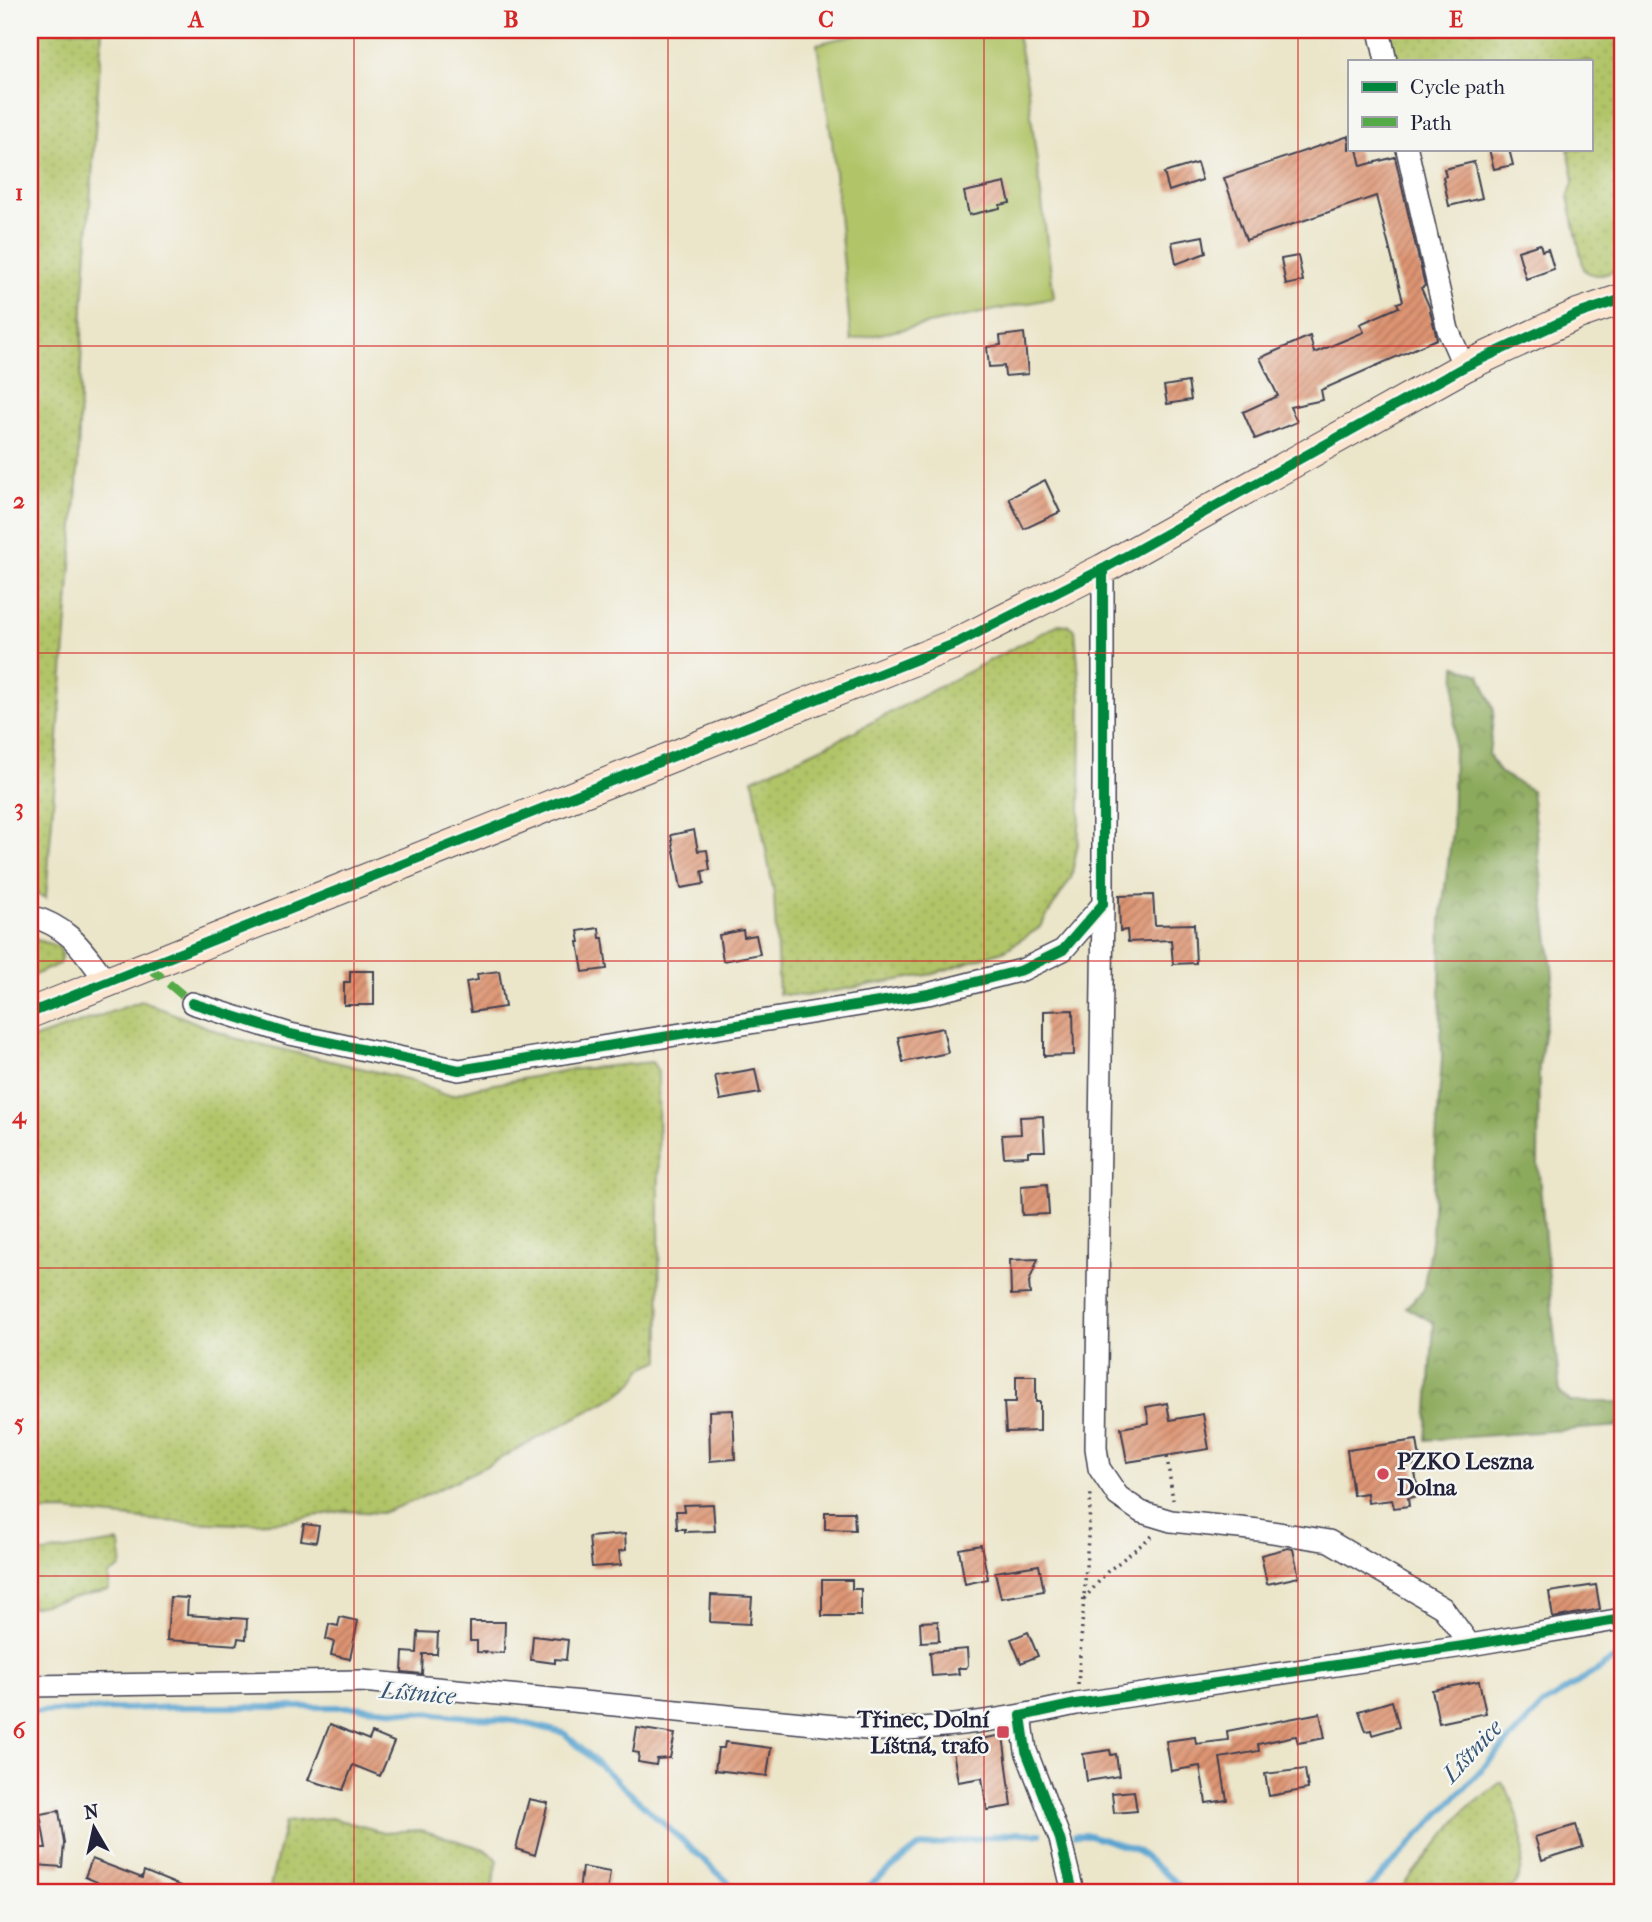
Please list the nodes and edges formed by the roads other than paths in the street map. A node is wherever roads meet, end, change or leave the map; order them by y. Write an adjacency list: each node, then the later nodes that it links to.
1 (1379, 30): 2 (street)
2 (1386, 60)
3 (1407, 150): 5 (street)
4 (1622, 299): 5 (street)
5 (1464, 367): 6 (street)
6 (1103, 569): 7 (street); 9 (street)
7 (1103, 904): 10 (street); 13 (street)
8 (30, 916): 9 (street)
9 (107, 982): 11 (street)
10 (192, 1003)
11 (30, 1013)
12 (1622, 1619): 13 (street)
13 (1470, 1645): 15 (street)
14 (30, 1686): 15 (street)
15 (1021, 1716): 16 (street)
16 (1073, 1892)

